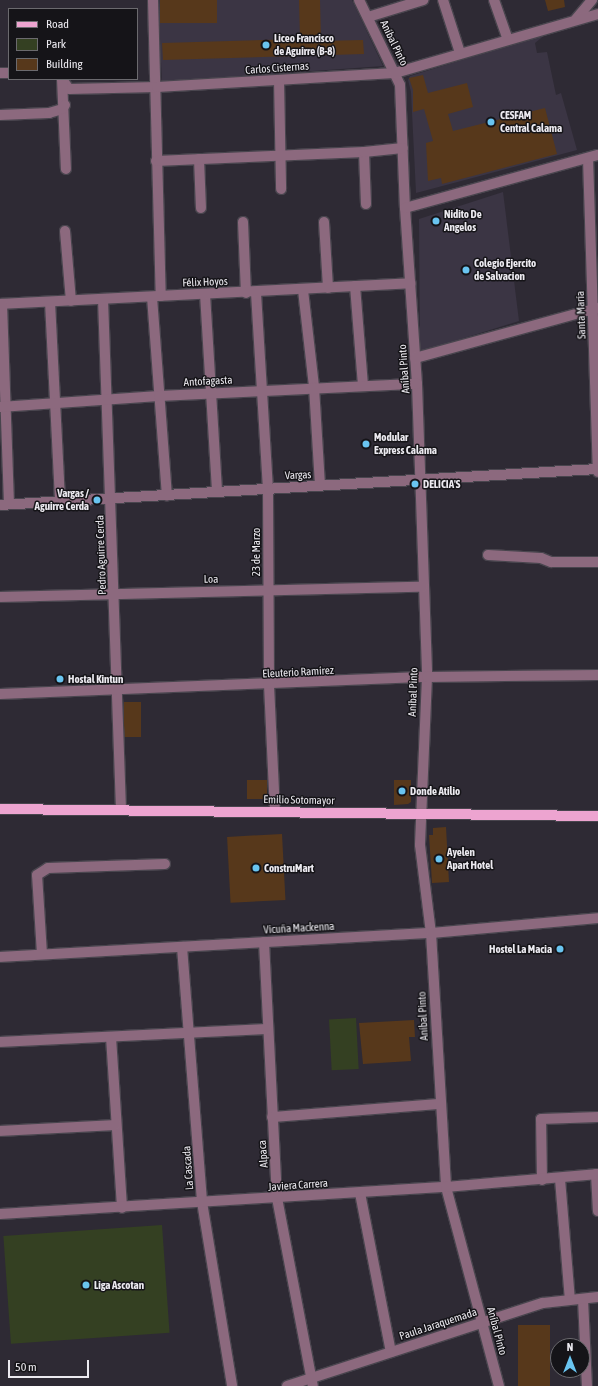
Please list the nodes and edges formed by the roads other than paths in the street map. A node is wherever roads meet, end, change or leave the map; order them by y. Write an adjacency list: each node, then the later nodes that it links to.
1 (153, 0): 16 (street)
2 (359, 0): 8 (street, Aníbal Pinto)
3 (423, 0): 8 (street)
4 (443, 0): 11 (street)
5 (494, 0): 10 (street)
6 (592, 0): 9 (street)
7 (598, 14): 9 (street, Carlos Cisternas)
8 (368, 17): 12 (street, Aníbal Pinto)
9 (574, 20): 10 (street, Carlos Cisternas)
10 (508, 40): 11 (street, Carlos Cisternas)
11 (460, 53): 12 (street, Carlos Cisternas)
12 (394, 73): 15 (street, Carlos Cisternas); 20 (street, Aníbal Pinto)
13 (62, 80): 18 (street)
14 (63, 80): 17 (street)
15 (279, 80): 16 (street, Carlos Cisternas); 22 (street)
16 (157, 87): 17 (street, Carlos Cisternas); 26 (street)
17 (69, 89): 18 (street)
18 (62, 109): 19 (street); 27 (street)
19 (0, 115)
20 (403, 148): 21 (street); 31 (street, Aníbal Pinto)
21 (364, 152): 22 (street); 29 (street)
22 (281, 155): 25 (street); 28 (street)
23 (598, 155): 24 (street)
24 (588, 158): 31 (street); 46 (street, Santa María)
25 (200, 159): 26 (street); 30 (street)
26 (156, 161): 41 (street)
27 (66, 169)
28 (281, 189)
29 (366, 204)
30 (201, 208)
31 (405, 208): 35 (street, Aníbal Pinto)
32 (242, 222): 39 (street, 23 de Marzo)
33 (324, 222): 37 (street)
34 (65, 231): 43 (street)
35 (410, 284): 36 (street, Félix Hoyos); 47 (street, Aníbal Pinto)
36 (355, 286): 37 (street, Félix Hoyos); 49 (street)
37 (328, 288): 38 (street, Félix Hoyos)
38 (303, 290): 39 (street, Félix Hoyos); 50 (street)
39 (251, 293): 40 (street, Félix Hoyos); 51 (street, 23 de Marzo)
40 (205, 294): 41 (street, Félix Hoyos); 52 (street)
41 (157, 296): 42 (street, Félix Hoyos); 53 (street)
42 (103, 299): 43 (street, Félix Hoyos); 54 (street, Pedro Aguirre Cerda)
43 (71, 301): 44 (street, Félix Hoyos)
44 (50, 302): 45 (street, Félix Hoyos); 55 (street)
45 (1, 304): 56 (street)
46 (596, 309): 47 (street); 57 (street, Santa María)
47 (415, 358): 48 (street, Aníbal Pinto)
48 (417, 384): 49 (street, Antofagasta); 59 (street, Aníbal Pinto)
49 (363, 386): 50 (street, Antofagasta)
50 (314, 387): 51 (street, Antofagasta); 60 (street)
51 (262, 391): 52 (street, Antofagasta); 61 (street, 23 de Marzo)
52 (211, 393): 53 (street, Antofagasta); 62 (street)
53 (159, 396): 54 (street, Antofagasta); 63 (street)
54 (106, 400): 55 (street, Antofagasta); 64 (street, Pedro Aguirre Cerda)
55 (54, 403): 56 (street, Antofagasta); 65 (street)
56 (3, 407): 66 (street)
57 (597, 413): 58 (street, Santa María)
58 (598, 471): 59 (street, Vargas)
59 (419, 480): 60 (street, Vargas); 69 (street, Aníbal Pinto)
60 (320, 486): 61 (street, Vargas)
61 (268, 489): 62 (street, Vargas); 70 (street, 23 de Marzo)
62 (217, 492): 63 (street, Vargas)
63 (167, 495): 64 (street, Vargas)
64 (111, 498): 65 (street, Vargas); 71 (street, Pedro Aguirre Cerda)
65 (60, 501): 66 (street, Vargas)
66 (4, 504)
67 (488, 555): 68 (street)
68 (598, 562)
69 (423, 587): 70 (street, Loa); 74 (street, Aníbal Pinto)
70 (268, 590): 71 (street, Loa); 75 (street, 23 de Marzo)
71 (114, 593): 72 (street, Loa); 76 (street, Pedro Aguirre Cerda)
72 (0, 597)
73 (598, 675): 74 (street, Eleuterio Ramírez)
74 (427, 677): 75 (street, Eleuterio Ramírez); 81 (street, Aníbal Pinto)
75 (269, 685): 76 (street, Eleuterio Ramírez); 80 (street, 23 de Marzo)
76 (118, 690): 77 (street, Eleuterio Ramírez); 79 (street, Pedro Aguirre Cerda)
77 (0, 694)
78 (0, 809): 79 (main road, Emilio Sotomayor)
79 (121, 810): 80 (main road, Emilio Sotomayor)
80 (275, 812): 81 (main road, Emilio Sotomayor)
81 (420, 813): 82 (main road, Emilio Sotomayor); 85 (street, Aníbal Pinto)
82 (598, 816)
83 (165, 864): 88 (street)
84 (598, 918): 85 (street, Vicuña Mackenna)
85 (431, 933): 86 (street, Vicuña Mackenna); 94 (street, Aníbal Pinto)
86 (264, 942): 87 (street, Vicuña Mackenna); 90 (street, Alpaca)
87 (182, 947): 88 (street, Vicuña Mackenna); 91 (street, La Cascada)
88 (42, 954): 89 (street, Vicuña Mackenna)
89 (0, 957)
90 (267, 1029): 91 (street); 95 (street, Alpaca)
91 (190, 1031): 92 (street); 105 (street, La Cascada)
92 (110, 1037): 93 (street); 97 (street)
93 (0, 1042)
94 (439, 1104): 95 (street); 102 (street, Aníbal Pinto)
95 (272, 1117): 104 (street, Alpaca)
96 (598, 1117): 101 (street)
97 (116, 1125): 98 (street); 107 (street)
98 (0, 1130)
99 (597, 1174): 100 (street, Javiera Carrera); 106 (street)
100 (560, 1179): 101 (street, Javiera Carrera); 112 (street)
101 (542, 1180): 102 (street, Javiera Carrera)
102 (446, 1187): 103 (street, Javiera Carrera); 113 (street, Aníbal Pinto)
103 (360, 1193): 104 (street, Javiera Carrera); 114 (street)
104 (277, 1198): 105 (street, Javiera Carrera); 115 (street, Alpaca)
105 (202, 1202): 107 (street, Javiera Carrera); 116 (street, La Cascada)
106 (598, 1205): 108 (street)
107 (122, 1208): 109 (street, Javiera Carrera)
108 (598, 1211)
109 (0, 1214)
110 (598, 1298): 111 (street, Paula Jaraquemada)
111 (583, 1299): 112 (street, Paula Jaraquemada); 119 (street)
112 (570, 1300): 113 (street, Paula Jaraquemada)
113 (482, 1323): 114 (street, Paula Jaraquemada); 118 (street, Aníbal Pinto)
114 (391, 1352): 115 (street, Paula Jaraquemada)
115 (312, 1382): 117 (street, Paula Jaraquemada)
116 (232, 1386)
117 (287, 1386)
118 (499, 1386)
119 (587, 1386)

